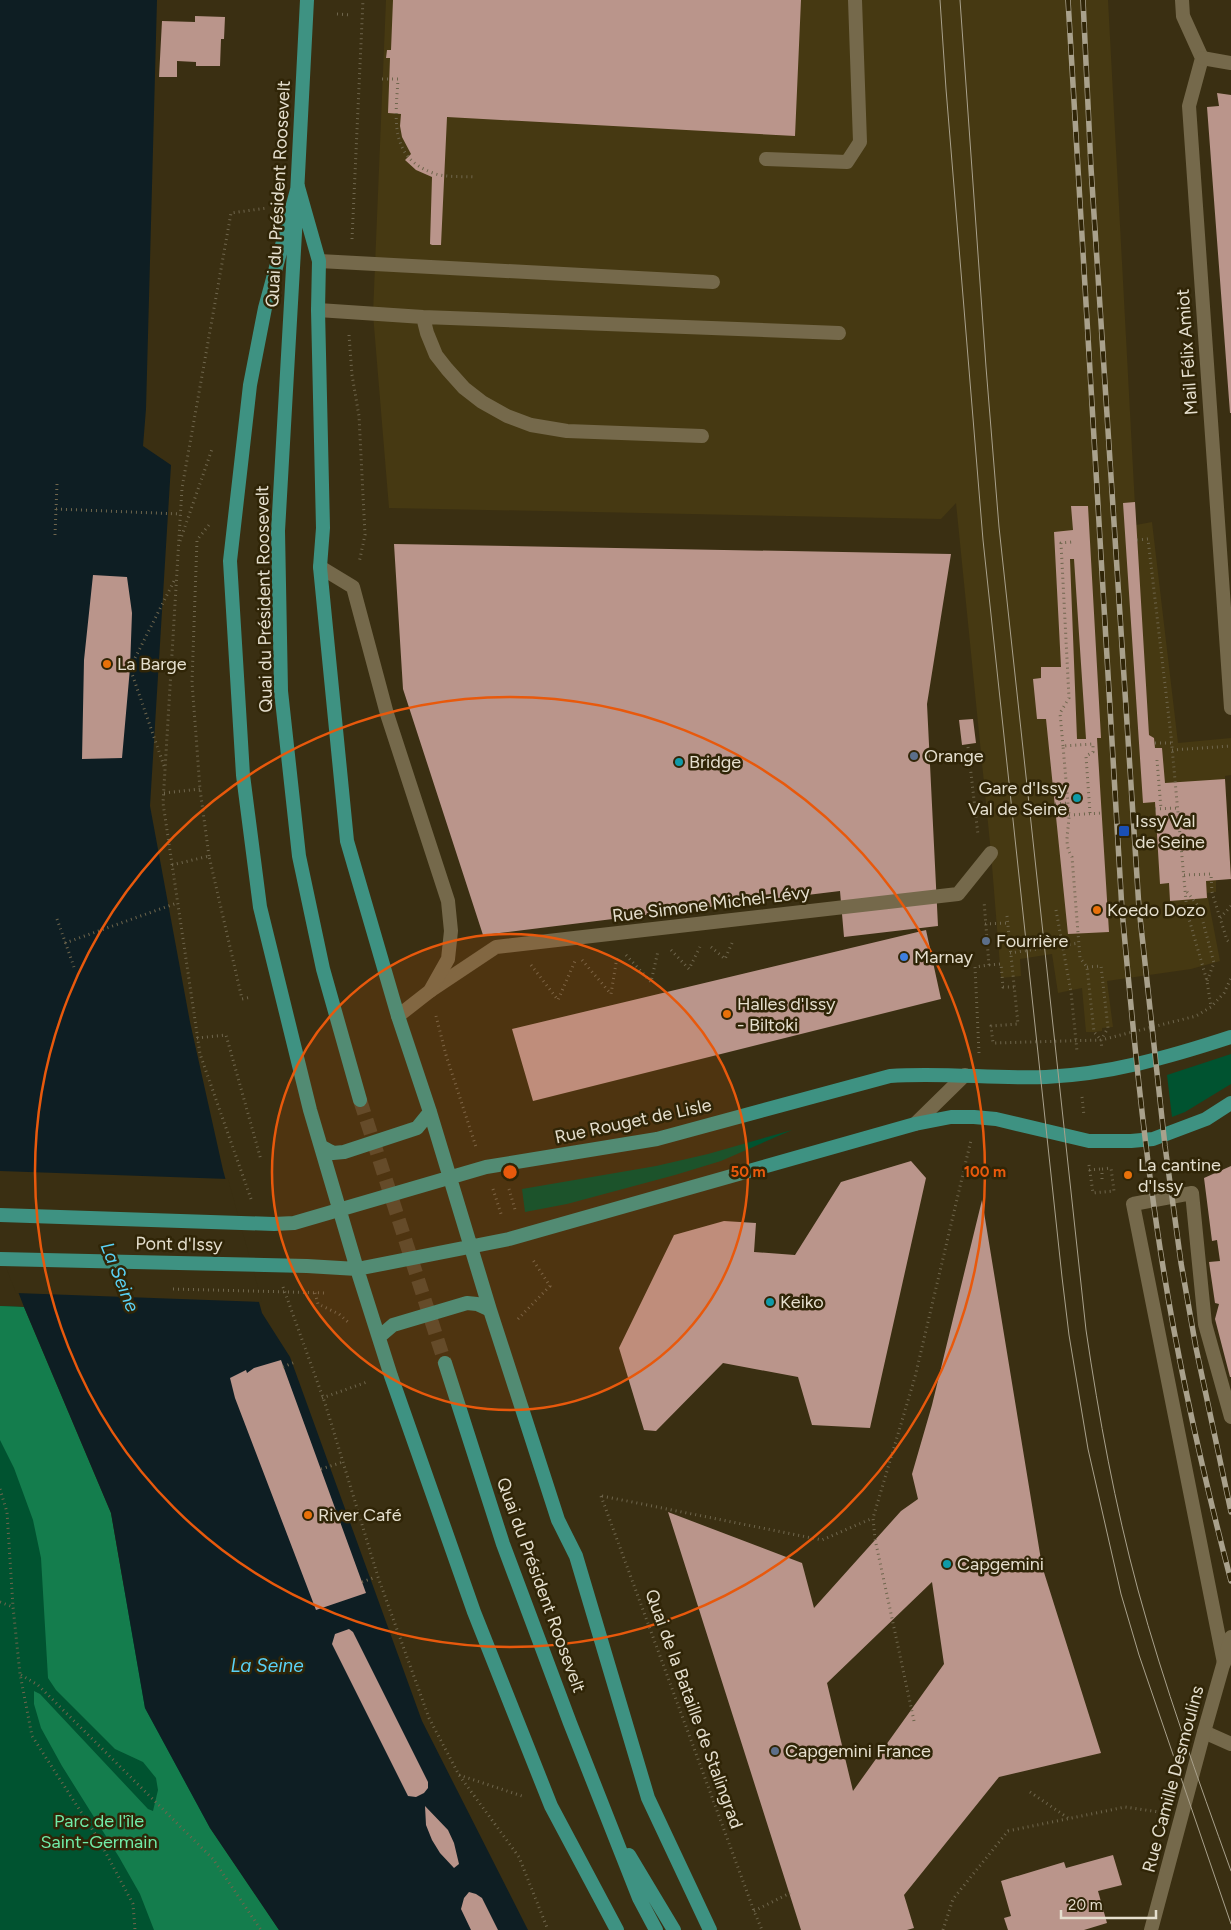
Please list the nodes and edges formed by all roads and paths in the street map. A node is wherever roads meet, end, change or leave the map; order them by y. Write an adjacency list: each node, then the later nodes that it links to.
1 (307, 0): 12 (main road, Quai du Président Roosevelt)
2 (363, 0): 14 (path)
3 (856, 0): 10 (street)
4 (1182, 0): 7 (street)
5 (337, 14): 6 (path)
6 (351, 15)
7 (1202, 58): 8 (street); 33 (street, Mail Félix Amiot)
8 (1231, 63)
9 (382, 79): 11 (path)
10 (766, 159)
11 (476, 177)
12 (298, 186): 13 (main road); 94 (main road, Quai du Président Roosevelt); 99 (main road)
13 (319, 261): 14 (street); 16 (main road)
14 (351, 263): 15 (street)
15 (713, 282)
16 (318, 310): 17 (street); 30 (main road)
17 (349, 312): 18 (street); 32 (path)
18 (423, 317): 19 (street); 20 (street)
19 (839, 333)
20 (702, 436)
21 (212, 449): 29 (path)
22 (57, 484): 23 (path)
23 (56, 509): 24 (path); 26 (path)
24 (180, 514)
25 (210, 524): 41 (path)
26 (55, 535)
27 (1137, 540): 35 (path)
28 (1072, 542): 36 (path)
29 (178, 546)
30 (320, 566): 32 (street); 88 (main road)
31 (177, 576): 40 (path)
32 (353, 587): 84 (street)
33 (1231, 708)
34 (1155, 743): 35 (path)
35 (1172, 743): 38 (path)
36 (1063, 746): 43 (path); 48 (path)
37 (1231, 746): 38 (path)
38 (1172, 750): 45 (path)
39 (1157, 760): 47 (path)
40 (165, 768)
41 (200, 789): 42 (path); 52 (path)
42 (164, 793)
43 (1068, 803): 44 (path); 50 (path)
44 (1055, 804)
45 (1178, 808): 47 (path); 54 (path)
46 (1155, 809): 47 (path)
47 (1160, 809)
48 (1090, 813): 49 (path); 50 (path)
49 (1102, 813)
50 (1069, 815): 67 (path)
51 (990, 853): 62 (street, Rue Simone Michel-Lévy)
52 (209, 856): 53 (path); 86 (path)
53 (172, 866)
54 (1184, 875): 55 (path); 60 (path)
55 (1186, 891): 82 (path); 82 (path)
56 (177, 903): 66 (path)
57 (1231, 906): 60 (path)
58 (1056, 910): 72 (path)
59 (1007, 916): 63 (path)
60 (1220, 918): 68 (path)
61 (57, 919): 66 (path)
62 (743, 919): 69 (street, Rue Simone Michel-Lévy); 71 (path)
63 (1008, 923): 64 (path); 74 (path)
64 (985, 924)
65 (703, 939): 70 (path)
66 (65, 943): 78 (path)
67 (1079, 943): 72 (path); 80 (path)
68 (1231, 944)
69 (516, 945): 76 (path); 84 (street, Rue Simone Michel-Lévy)
70 (666, 945)
71 (710, 946)
72 (1061, 946): 74 (path); 85 (path)
73 (659, 948): 75 (path)
74 (1010, 953): 83 (path)
75 (625, 954)
76 (617, 956)
77 (989, 965): 83 (path)
78 (74, 967)
79 (976, 967): 92 (path)
80 (1087, 967): 91 (path); 91 (path)
81 (1231, 978): 87 (path)
82 (1207, 981): 87 (path)
83 (1014, 987): 91 (path)
84 (430, 991): 88 (street); 101 (path)
85 (1071, 992)
86 (251, 996)
87 (1211, 1007): 91 (path)
88 (398, 1016): 96 (main road)
89 (1231, 1037): 93 (main road, Rue Rouget de Lisle)
90 (197, 1038): 100 (path)
91 (1101, 1040)
92 (980, 1058)
93 (965, 1075): 97 (street); 101 (main road, Rue Rouget de Lisle)
94 (360, 1100)
95 (1231, 1103): 97 (main road)
96 (430, 1112): 99 (main road); 103 (main road)
97 (916, 1124): 109 (main road)
98 (971, 1138): 128 (path)
99 (322, 1147): 106 (main road)
100 (262, 1160)
101 (486, 1167): 103 (main road, Rue Rouget de Lisle); 109 (path)
102 (1111, 1168): 104 (path)
103 (450, 1177): 106 (main road, Rue Rouget de Lisle); 110 (main road)
104 (1102, 1179)
105 (509, 1189): 107 (path)
106 (341, 1211): 108 (main road, Pont d'Issy); 113 (main road)
107 (516, 1213)
108 (0, 1215)
109 (509, 1239): 110 (main road)
110 (470, 1247): 113 (main road); 115 (main road)
111 (0, 1259): 113 (main road, Pont d'Issy)
112 (533, 1260): 116 (path)
113 (357, 1269): 118 (main road)
114 (298, 1292): 117 (path)
115 (490, 1310): 118 (main road); 152 (main road)
116 (518, 1318)
117 (351, 1325)
118 (379, 1337): 141 (main road)
119 (295, 1362): 121 (path)
120 (445, 1363): 143 (main road, Quai du Président Roosevelt)
121 (283, 1366)
122 (368, 1382): 123 (path)
123 (322, 1398)
124 (1231, 1417): 134 (street)
125 (343, 1462): 126 (path)
126 (322, 1469)
127 (0, 1489): 132 (path)
128 (873, 1518): 136 (path); 146 (path, Quai de la Bataille de Stalingrad)
129 (373, 1578): 130 (path)
130 (362, 1582)
131 (0, 1602): 132 (path)
132 (13, 1607): 135 (path)
133 (1231, 1637): 134 (street, Rue Camille Desmoulins)
134 (1224, 1663): 137 (street, Rue Camille Desmoulins)
135 (20, 1674): 147 (path); 148 (path)
136 (914, 1721)
137 (1204, 1732): 138 (street); 142 (street, Rue Camille Desmoulins)
138 (1231, 1744)
139 (459, 1775): 141 (path)
140 (1030, 1792): 144 (path)
141 (551, 1806): 149 (main road)
142 (1182, 1816): 144 (path); 155 (street, Rue Camille Desmoulins)
143 (607, 1817): 150 (main road, Quai du Président Roosevelt); 151 (main road, Quai du Président Roosevelt)
144 (1068, 1818): 154 (path)
145 (790, 1893): 146 (path)
146 (754, 1911): 153 (path, Quai de la Bataille de Stalingrad)
147 (134, 1930)
148 (261, 1930)
149 (618, 1930)
150 (656, 1930)
151 (674, 1930)
152 (710, 1930)
153 (762, 1930)
154 (943, 1930)
155 (1151, 1930)

